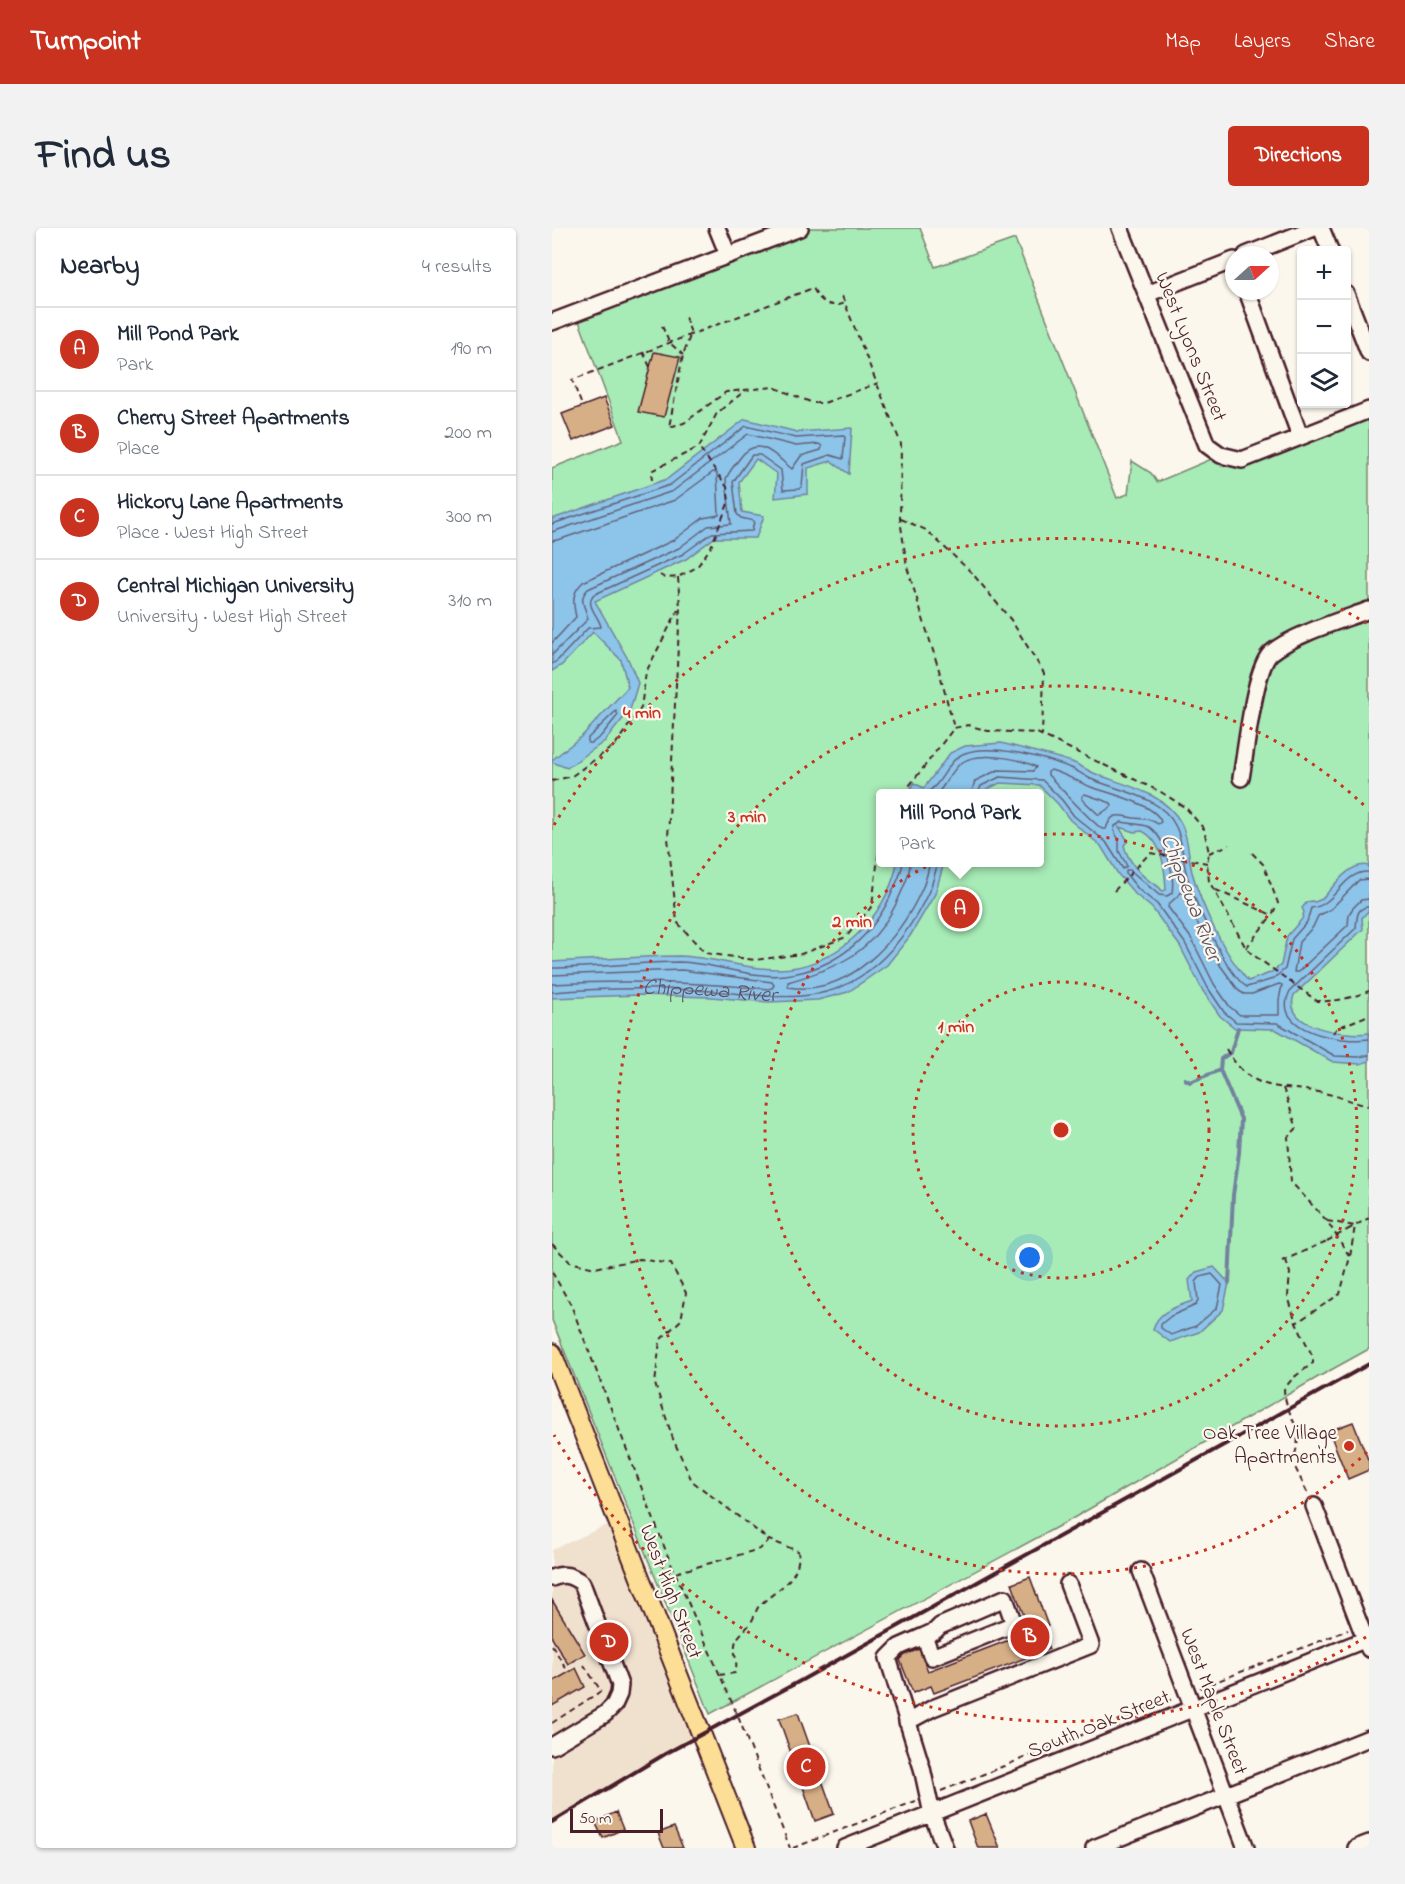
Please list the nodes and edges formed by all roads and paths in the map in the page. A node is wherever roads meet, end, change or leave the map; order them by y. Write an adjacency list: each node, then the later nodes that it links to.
1 (717, 228): 8 (street)
2 (800, 228): 8 (street)
3 (1120, 228): 10 (street, West Lyons Street)
4 (1314, 228): 6 (street)
5 (1321, 228): 7 (street)
6 (1269, 246)
7 (1328, 246)
8 (728, 255): 16 (street)
9 (1225, 263): 10 (street)
10 (1146, 294): 28 (street, West Lyons Street)
11 (842, 296): 14 (path)
12 (1249, 300): 28 (street)
13 (1349, 300): 21 (street)
14 (845, 303): 18 (path); 24 (path)
15 (685, 317): 18 (path)
16 (552, 322)
17 (662, 326): 19 (path)
18 (691, 333): 19 (path); 22 (path)
19 (669, 342): 20 (path); 22 (path)
20 (643, 352): 23 (path); 26 (path)
21 (1369, 353)
22 (683, 355): 25 (path)
23 (650, 368)
24 (878, 383): 25 (path); 31 (path)
25 (748, 389): 29 (path)
26 (581, 403)
27 (1369, 410): 28 (street)
28 (1300, 436)
29 (699, 447): 30 (path); 33 (path)
30 (651, 480)
31 (900, 519): 36 (path); 37 (path)
32 (660, 575): 33 (path)
33 (678, 577): 34 (path)
34 (680, 608): 39 (path); 45 (path)
35 (1369, 610): 38 (street)
36 (954, 728): 37 (path); 40 (path)
37 (1042, 736): 43 (path)
38 (1241, 778)
39 (552, 781)
40 (907, 789)
41 (1228, 845): 43 (path)
42 (1252, 853): 48 (path)
43 (1209, 854): 44 (path)
44 (1207, 863): 46 (path); 47 (path)
45 (877, 867)
46 (1215, 890): 48 (path); 49 (path)
47 (1114, 891)
48 (1272, 915): 49 (path)
49 (1246, 948): 50 (path)
50 (1369, 991)
51 (1369, 1015): 52 (path)
52 (1333, 1032)
53 (1226, 1049): 54 (path)
54 (1283, 1088): 55 (path); 57 (path)
55 (1369, 1106)
56 (1369, 1218): 58 (path)
57 (1327, 1221): 58 (path); 60 (path)
58 (1355, 1226): 60 (path); 62 (path, bridge)
59 (552, 1244): 65 (path)
60 (1350, 1257): 62 (path)
61 (552, 1272): 67 (path)
62 (1296, 1323): 64 (path)
63 (552, 1353): 88 (main road, West High Street)
64 (1314, 1506): 70 (street)
65 (769, 1540): 67 (path); 76 (path)
66 (1141, 1571): 77 (street, West Maple Street)
67 (675, 1573): 76 (path)
68 (552, 1578): 82 (street)
69 (1068, 1584): 79 (street)
70 (1360, 1625): 72 (street); 77 (path)
71 (924, 1636): 71 (street); 79 (street)
72 (1368, 1642): 78 (street, South Oak Street)
73 (552, 1645): 75 (path)
74 (584, 1665): 80 (path)
75 (567, 1670)
76 (719, 1675): 89 (path)
77 (1187, 1694): 78 (street, West Maple Street); 84 (path)
78 (1193, 1710): 83 (street, West Maple Street); 85 (street, South Oak Street)
79 (907, 1722): 84 (street)
80 (552, 1723)
81 (1369, 1738): 83 (street)
82 (552, 1746)
83 (1225, 1795): 91 (street); 92 (street, West Maple Street)
84 (928, 1796): 85 (street); 89 (path)
85 (932, 1815): 87 (street, South Oak Street); 90 (street)
86 (1369, 1843): 93 (street)
87 (848, 1847)
88 (746, 1848)
89 (791, 1848)
90 (945, 1848)
91 (1094, 1848)
92 (1245, 1848)
93 (1356, 1848)

